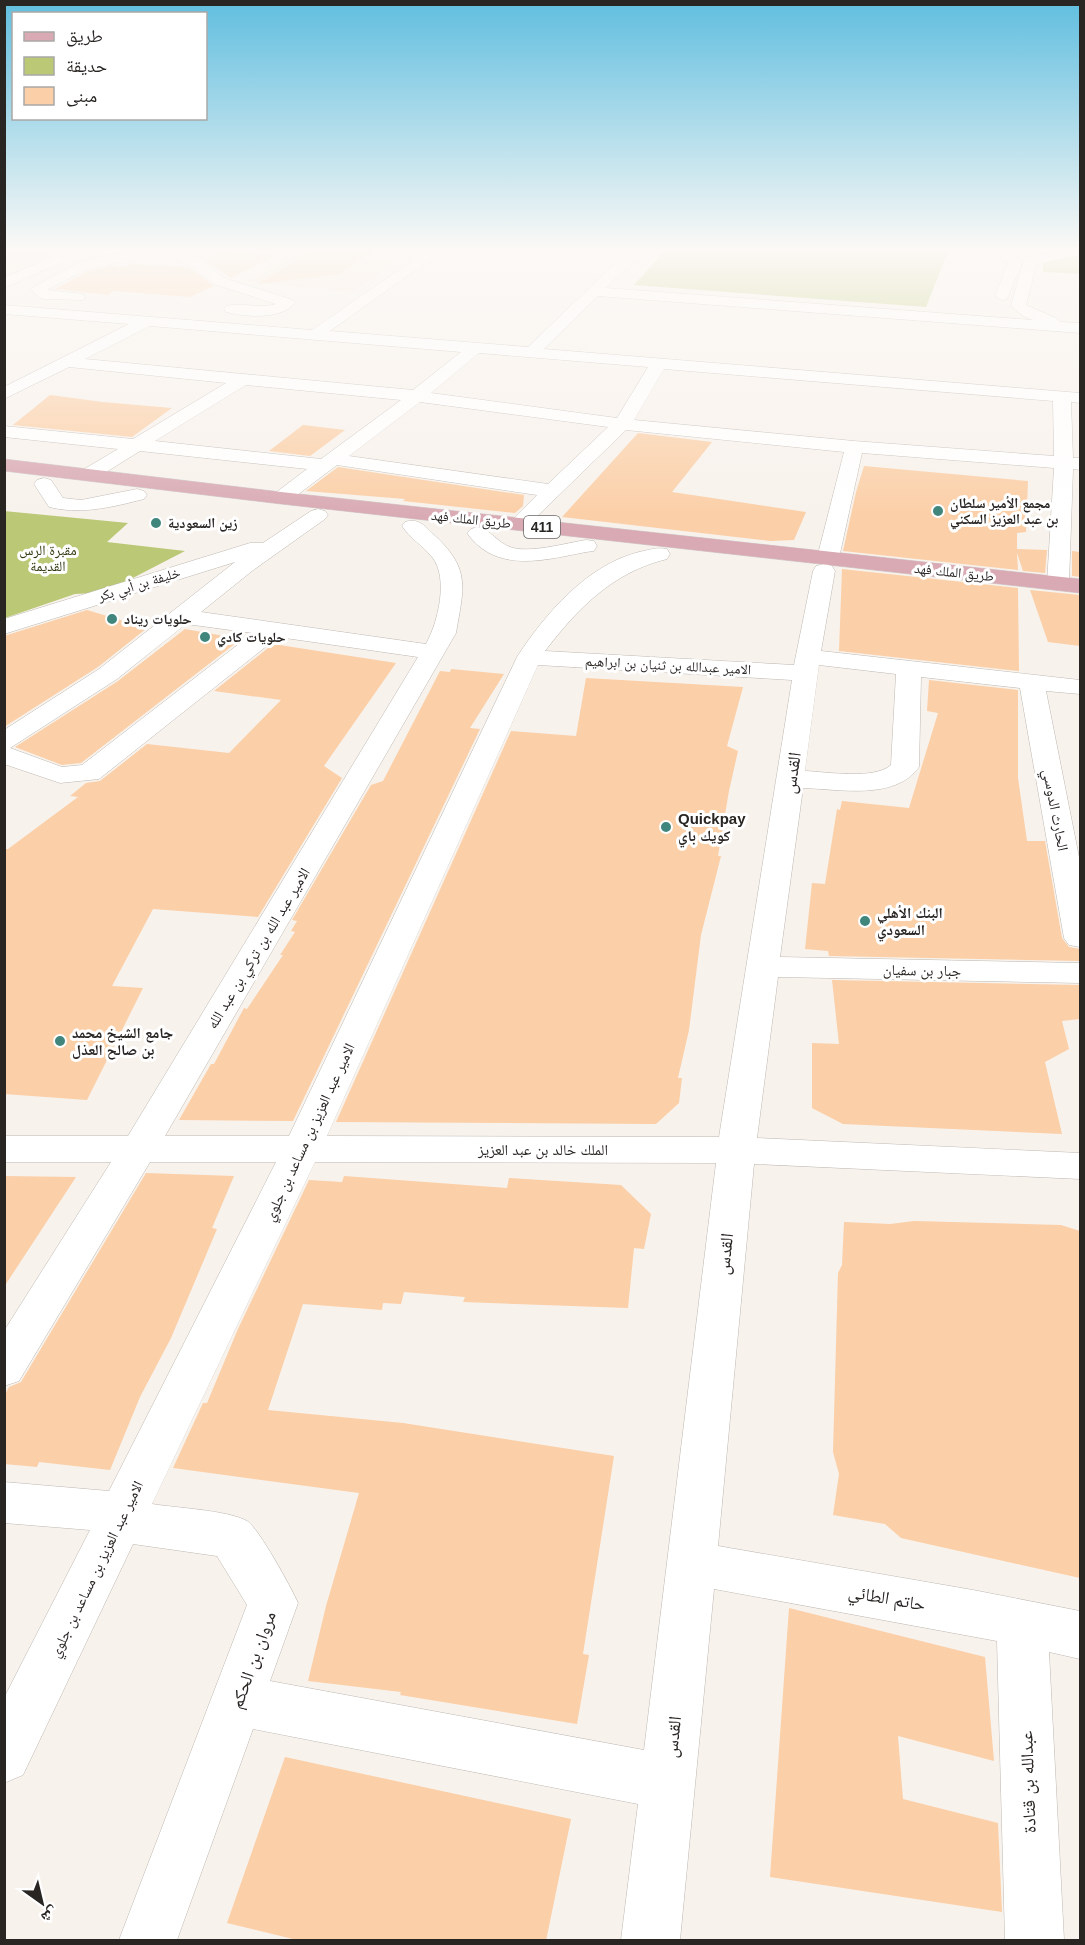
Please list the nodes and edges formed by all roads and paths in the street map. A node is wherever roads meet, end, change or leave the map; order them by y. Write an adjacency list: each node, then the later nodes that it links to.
1 (114, 338): 7 (street)
2 (376, 338): 5 (street)
3 (393, 338): 6 (street)
4 (546, 338): 6 (street)
5 (475, 348): 6 (street); 12 (street)
6 (534, 349): 8 (street); 11 (street)
7 (66, 362): 9 (street); 10 (street)
8 (659, 363): 11 (street); 13 (street)
9 (242, 380): 12 (street); 15 (street)
10 (4, 394)
11 (1074, 395): 18 (street)
12 (417, 396): 13 (street); 17 (street)
13 (622, 424): 16 (street); 23 (street)
14 (4, 431): 15 (street)
15 (137, 444): 17 (street); 21 (street)
16 (854, 447): 18 (street); 33 (street, القدس)
17 (329, 462): 23 (street); 25 (street)
18 (1072, 464): 34 (street)
19 (4, 465): 21 (main road, طريق الملك فهد / 411)
20 (4, 480): 22 (main road, طريق الملك فهد / 411)
21 (85, 480): 22 (main road, طريق الملك فهد / 411); 24 (main road, طريق الملك فهد / 411); 25 (main road, طريق الملك فهد / 411)
22 (44, 484): 24 (street)
23 (552, 491): 27 (street)
24 (137, 495): 26 (main road, طريق الملك فهد / 411)
25 (281, 498): 27 (main road, طريق الملك فهد / 411)
26 (318, 515): 28 (main road, طريق الملك فهد / 411); 30 (street, خليفة بن أبي بكر)
27 (518, 524): 33 (main road, طريق الملك فهد / 411)
28 (412, 526): 29 (main road, طريق الملك فهد / 411); 40 (street, الامير عبد الله بن تركي بن عبد الله)
29 (478, 533): 31 (street)
30 (274, 545): 37 (street, خليفة بن أبي بكر); 38 (street, خليفة بن أبي بكر)
31 (586, 546): 32 (main road, طريق الملك فهد / 411)
32 (659, 554): 33 (main road, طريق الملك فهد / 411); 41 (street, الامير عبد العزيز بن مساعد بن جلوي)
33 (826, 565): 34 (main road, طريق الملك فهد / 411); 36 (main road, طريق الملك فهد / 411); 42 (street, القدس)
34 (1058, 583): 35 (main road, طريق الملك فهد / 411)
35 (1080, 586)
36 (1080, 599)
37 (181, 616): 39 (street); 46 (street, خليفة بن أبي بكر)
38 (4, 627)
39 (273, 629): 40 (street); 47 (street)
40 (433, 652): 54 (street, الامير عبد الله بن تركي بن عبد الله)
41 (529, 657): 42 (street, الامير عبدالله بن ثنيان بن ابراهيم); 55 (street, الامير عبد العزيز بن مساعد بن جلوي)
42 (807, 665): 43 (street, الامير عبدالله بن ثنيان بن ابراهيم); 48 (street, القدس)
43 (909, 668): 44 (street, الامير عبدالله بن ثنيان بن ابراهيم); 48 (street)
44 (1031, 681): 45 (street, الامير عبدالله بن ثنيان بن ابراهيم); 49 (street, الحارث الدوسي)
45 (1080, 687)
46 (4, 742)
47 (4, 755)
48 (791, 779): 51 (street, القدس)
49 (1070, 827): 50 (street, الحارث الدوسي)
50 (1080, 938)
51 (763, 967): 52 (street, جبار بن سفيان); 56 (street, القدس)
52 (1080, 973)
53 (4, 1149): 54 (street, الملك خالد بن عبد العزيز)
54 (139, 1149): 55 (street, الملك خالد بن عبد العزيز); 58 (street, الامير عبد الله بن تركي بن عبد الله)
55 (302, 1149): 56 (street, الملك خالد بن عبد العزيز); 60 (street, الامير عبد العزيز بن مساعد بن جلوي)
56 (736, 1150): 57 (street, الملك خالد بن عبد العزيز); 61 (street, القدس)
57 (1080, 1166)
58 (4, 1368)
59 (4, 1502): 60 (street, مروان بن الحكم)
60 (120, 1521): 64 (street, مروان بن الحكم); 65 (street, الامير عبد العزيز بن مساعد بن جلوي)
61 (692, 1563): 62 (street, حاتم الطائي); 66 (street, القدس)
62 (1022, 1623): 63 (street, حاتم الطائي); 69 (street, عبدالله بن قتادة)
63 (1080, 1635)
64 (238, 1701): 66 (street); 67 (street, مروان بن الحكم)
65 (4, 1756)
66 (668, 1782): 68 (street, القدس)
67 (148, 1941)
68 (651, 1941)
69 (1035, 1941)

